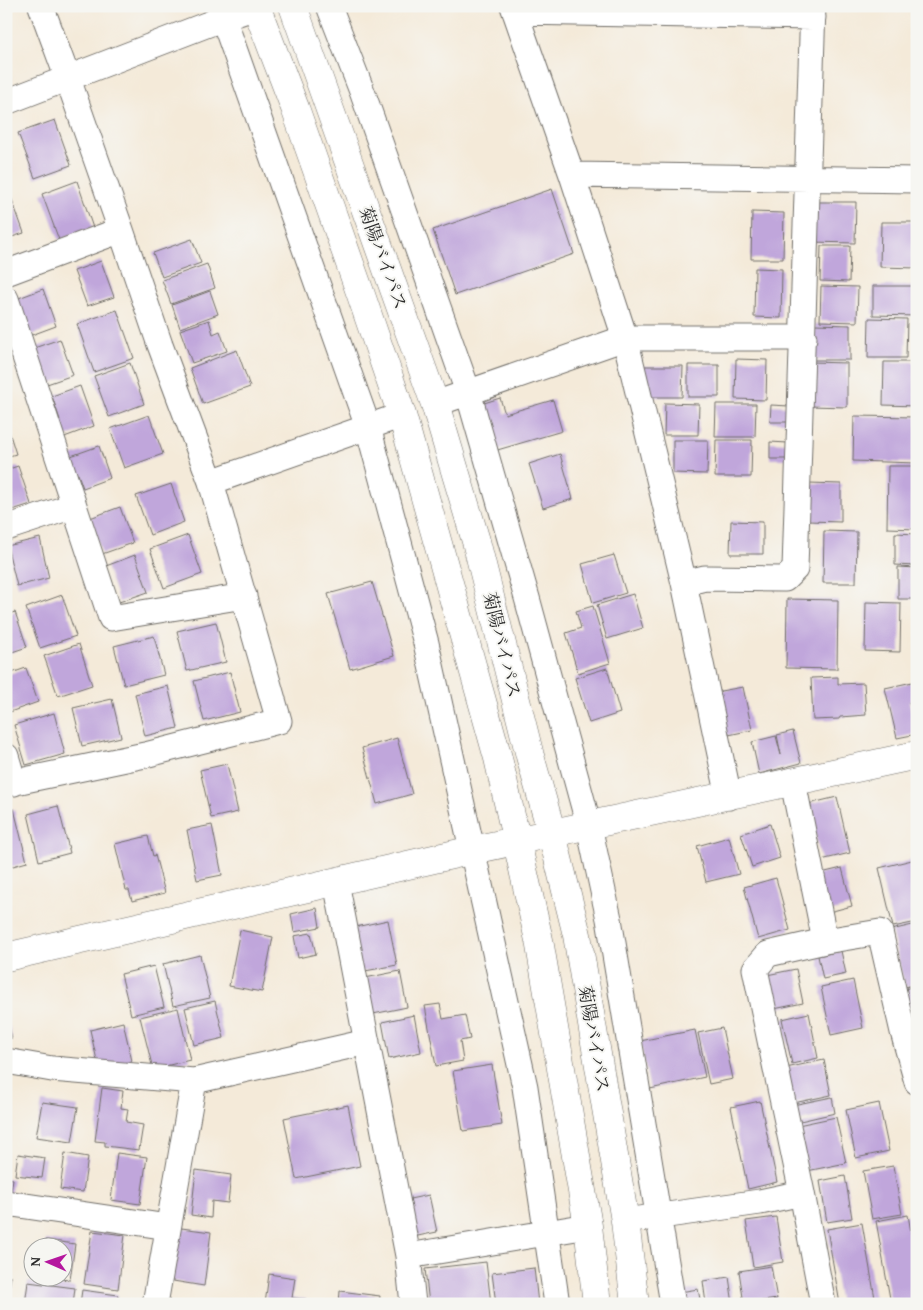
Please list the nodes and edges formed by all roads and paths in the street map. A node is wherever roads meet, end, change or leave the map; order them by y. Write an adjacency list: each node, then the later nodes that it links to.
1 (40, 6): 8 (street)
2 (293, 6): 19 (main road, 菊陽バイパス)
3 (329, 6): 18 (street)
4 (256, 7): 6 (street); 20 (main road, 菊陽バイパス)
5 (514, 9): 7 (street); 10 (street)
6 (222, 12): 8 (street); 21 (street)
7 (813, 12): 11 (street)
8 (68, 79): 9 (street); 13 (street)
9 (6, 102)
10 (572, 175): 11 (street); 16 (street)
11 (808, 179): 12 (street); 17 (street)
12 (917, 180)
13 (121, 230): 14 (street); 22 (street)
14 (6, 273)
15 (6, 298): 23 (street)
16 (625, 338): 17 (street); 18 (street); 25 (street)
17 (804, 338): 25 (street)
18 (468, 392): 19 (street); 32 (street)
19 (435, 404): 33 (main road, 菊陽バイパス)
20 (402, 415): 21 (street); 34 (main road, 菊陽バイパス)
21 (368, 427): 22 (street); 35 (street)
22 (211, 482): 26 (street)
23 (73, 506): 24 (street); 26 (street)
24 (6, 528)
25 (684, 583): 31 (street)
26 (244, 596): 30 (street)
27 (917, 755): 29 (main road)
28 (6, 756): 30 (street)
29 (793, 782): 31 (main road); 37 (street)
30 (10, 784)
31 (729, 796): 32 (main road)
32 (589, 826): 33 (main road); 45 (street)
33 (552, 834): 34 (main road); 46 (main road, 菊陽バイパス)
34 (517, 841): 35 (main road); 47 (main road, 菊陽バイパス)
35 (474, 850): 36 (main road); 49 (street)
36 (336, 882): 38 (main road); 39 (street)
37 (825, 941): 42 (street); 43 (street)
38 (6, 957)
39 (367, 1042): 41 (street); 50 (street)
40 (6, 1061): 41 (street)
41 (194, 1080): 48 (street)
42 (917, 1082)
43 (802, 1193): 45 (street); 57 (street)
44 (6, 1203): 48 (street)
45 (658, 1217): 46 (street); 56 (street)
46 (625, 1221): 55 (main road, 菊陽バイパス)
47 (588, 1226): 49 (street); 54 (main road, 菊陽バイパス)
48 (168, 1227): 51 (street)
49 (546, 1232): 50 (street); 53 (street)
50 (408, 1256): 52 (street)
51 (155, 1304)
52 (413, 1304)
53 (557, 1304)
54 (597, 1304)
55 (635, 1304)
56 (673, 1304)
57 (823, 1304)

